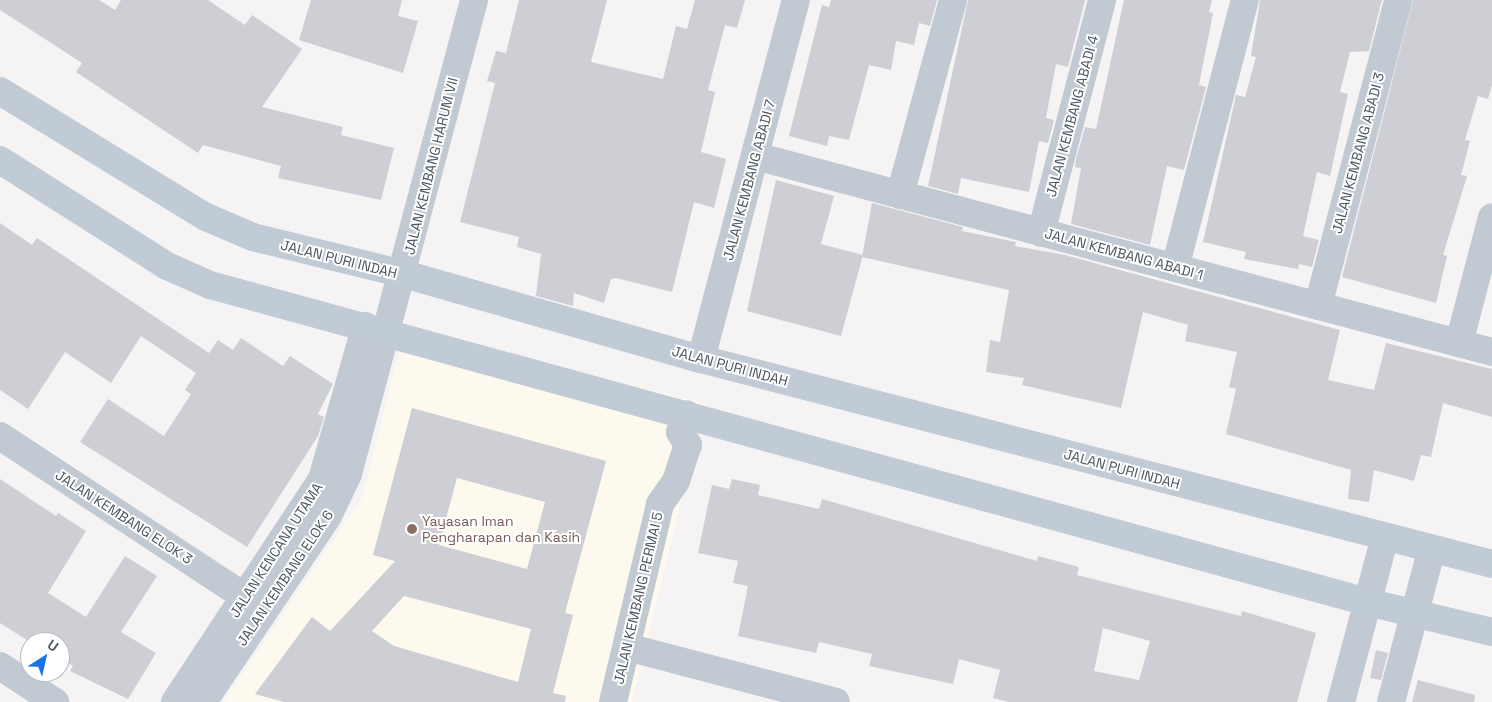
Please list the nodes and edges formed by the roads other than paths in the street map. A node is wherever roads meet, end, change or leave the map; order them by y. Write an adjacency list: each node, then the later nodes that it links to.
1 (474, 0): 14 (street, JALAN KEMBANG HARUM VII)
2 (796, 0): 8 (street, JALAN KEMBANG ABADI 7)
3 (953, 0): 10 (street)
4 (1102, 0): 12 (street, JALAN KEMBANG ABADI 4)
5 (1245, 0): 13 (street)
6 (1398, 0): 15 (street, JALAN KEMBANG ABADI 3)
7 (0, 90): 14 (main road, JALAN PURI INDAH)
8 (755, 156): 10 (street, JALAN KEMBANG ABADI 1); 19 (street, JALAN KEMBANG ABADI 7)
9 (0, 160): 16 (main road)
10 (900, 195): 12 (street, JALAN KEMBANG ABADI 1)
11 (1492, 217): 17 (street)
12 (1041, 233): 13 (street, JALAN KEMBANG ABADI 1)
13 (1175, 268): 15 (street, JALAN KEMBANG ABADI 1)
14 (404, 274): 16 (street, JALAN KEMBANG HARUM VII); 19 (main road, JALAN PURI INDAH)
15 (1318, 306): 17 (street, JALAN KEMBANG ABADI 1)
16 (377, 329): 20 (main road); 22 (street, JALAN KEMBANG ELOK 6)
17 (1459, 343): 18 (street, JALAN KEMBANG ABADI 1)
18 (1492, 352)
19 (701, 359): 23 (main road, JALAN PURI INDAH)
20 (684, 423): 27 (main road); 30 (street, JALAN KEMBANG PERMAI 5)
21 (0, 436): 26 (street, JALAN KEMBANG ELOK 3)
22 (318, 511): 26 (street, JALAN KENCANA UTAMA); 34 (street, JALAN KEMBANG ELOK 6)
23 (1384, 537): 24 (main road, JALAN PURI INDAH); 27 (street)
24 (1432, 548): 25 (main road, JALAN PURI INDAH); 28 (street)
25 (1492, 564)
26 (246, 598): 33 (street, JALAN KENCANA UTAMA)
27 (1367, 602): 28 (main road); 37 (street)
28 (1415, 614): 29 (main road); 38 (street)
29 (1492, 632)
30 (627, 647): 35 (street, JALAN KEMBANG PERMAI 5); 36 (street)
31 (0, 666): 32 (street)
32 (55, 702)
33 (175, 702)
34 (203, 702)
35 (613, 702)
36 (836, 702)
37 (1341, 702)
38 (1392, 702)

